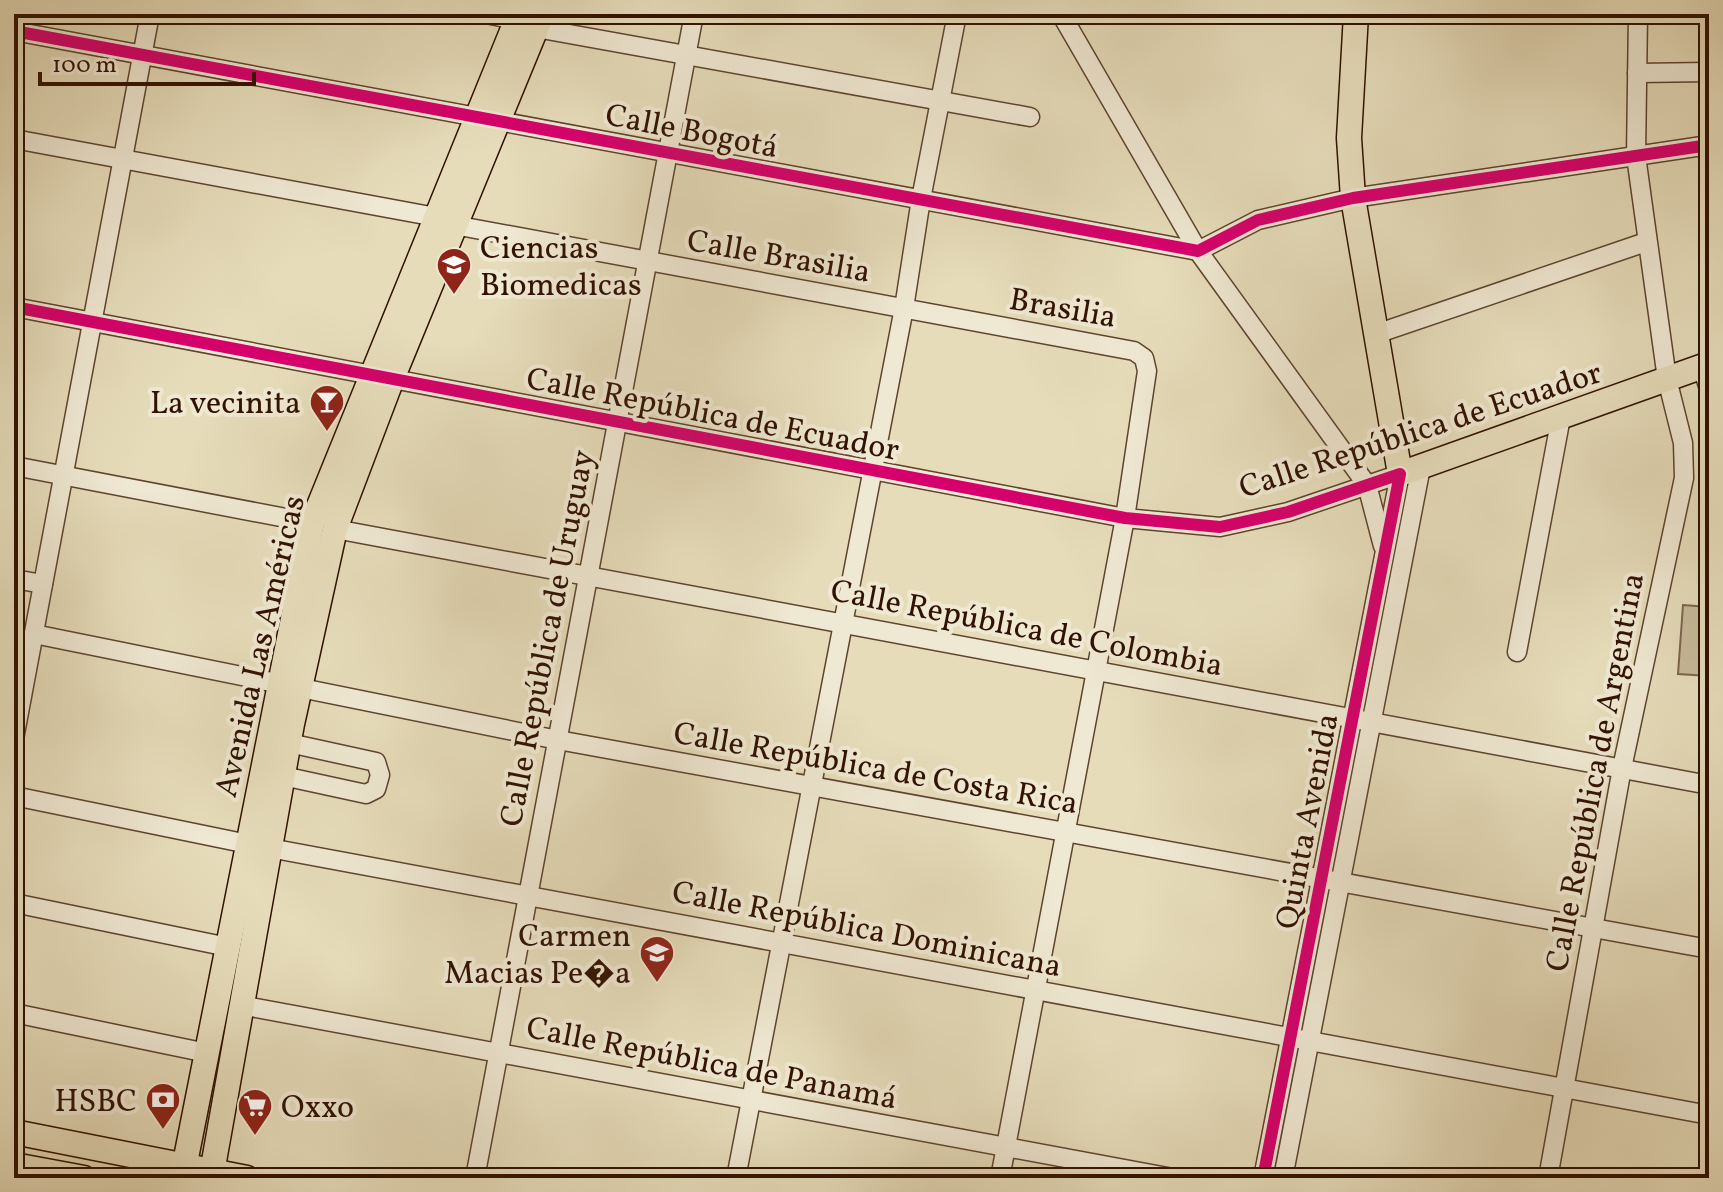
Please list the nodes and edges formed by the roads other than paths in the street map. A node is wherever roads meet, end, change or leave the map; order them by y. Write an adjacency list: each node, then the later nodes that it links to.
1 (150, 14): 10 (street)
2 (486, 14): 8 (street)
3 (694, 14): 11 (street, Calle República de Uruguay)
4 (957, 14): 14 (street)
5 (1061, 14): 26 (street)
6 (1356, 14): 22 (main road)
7 (1638, 14): 13 (street, Calle República de Argentina)
8 (528, 19): 11 (street); 16 (main road, Avenida Las Américas)
9 (14, 31): 10 (street, Calle Bogotá)
10 (143, 55): 16 (street, Calle Bogotá); 21 (street)
11 (686, 55): 14 (street); 19 (street, Calle República de Uruguay)
12 (1709, 72): 13 (street)
13 (1637, 73): 20 (street, Calle República de Argentina)
14 (940, 100): 15 (street); 23 (street)
15 (1030, 117)
16 (488, 119): 19 (street, Calle Bogotá); 24 (main road, Avenida Las Américas)
17 (14, 139): 21 (street, Calle Brasilia)
18 (1709, 145): 20 (street)
19 (667, 152): 23 (street, Calle Bogotá); 27 (street, Calle República de Uruguay)
20 (1636, 156): 22 (street); 25 (street, Calle República de Argentina)
21 (124, 158): 24 (street, Calle Brasilia); 30 (street)
22 (1353, 198): 26 (street); 31 (main road)
23 (921, 199): 26 (street, Calle Bogotá); 29 (street)
24 (445, 221): 27 (street, Calle Brasilia); 33 (main road, Avenida Las Américas)
25 (1646, 242): 31 (street); 34 (street, Calle República de Argentina)
26 (1198, 251): 41 (street)
27 (647, 261): 29 (street, Calle Brasilia); 36 (street, Calle República de Uruguay)
28 (14, 307): 30 (street, Calle República de Ecuador)
29 (904, 308): 38 (street); 42 (street, Brasilia)
30 (92, 322): 33 (street, Calle República de Ecuador); 40 (street)
31 (1376, 334): 39 (main road)
32 (1707, 373): 34 (main road, Calle República de Ecuador)
33 (382, 377): 36 (street, Calle República de Ecuador); 43 (main road, Avenida Las Américas)
34 (1667, 379): 35 (main road, Calle República de Ecuador); 58 (street, Calle República de Argentina)
35 (1561, 417): 39 (main road, Calle República de Ecuador); 50 (street)
36 (617, 422): 38 (street, Calle República de Ecuador); 45 (street, Calle República de Uruguay)
37 (14, 466): 40 (street, Calle República de Colombia)
38 (871, 469): 42 (street, Calle República de Ecuador); 48 (street)
39 (1410, 470): 41 (street, Calle República de Ecuador); 44 (street, Quinta Avenida); 54 (street, Quinta Avenida)
40 (64, 476): 43 (street, Calle República de Colombia); 47 (street)
41 (1367, 485): 42 (street, Calle República de Ecuador); 44 (street)
42 (1125, 518): 51 (street)
43 (323, 526): 45 (street, Calle República de Colombia); 53 (main road, Avenida Las Américas)
44 (1385, 552): 54 (street, Quinta Avenida)
45 (588, 576): 48 (street, Calle República de Colombia); 56 (street, Calle República de Uruguay)
46 (14, 579): 47 (street)
47 (43, 584): 49 (street)
48 (841, 623): 51 (street, Calle República de Colombia); 60 (street)
49 (34, 634): 52 (street); 53 (street, Calle República de Costa Rica)
50 (1517, 652)
51 (1094, 670): 54 (street, Calle República de Colombia); 63 (street)
52 (20, 682): 55 (street)
53 (290, 684): 56 (street, Calle República de Costa Rica); 57 (main road, Avenida Las Américas); 64 (main road, Avenida Las Américas)
54 (1362, 720): 58 (street, Calle República de Colombia); 65 (street, Quinta Avenida)
55 (14, 739)
56 (558, 740): 60 (street, Calle República de Costa Rica); 66 (street, Calle República de Uruguay)
57 (289, 743): 59 (main road, Avenida Las Américas); 59 (street)
58 (1622, 768): 61 (street, Calle República de Colombia); 68 (street, Calle República de Argentina)
59 (283, 776): 64 (main road, Avenida Las Américas)
60 (810, 785): 63 (street, Calle República de Costa Rica); 69 (street)
61 (1709, 785)
62 (14, 796): 64 (street, Calle República Dominicana)
63 (1064, 831): 65 (street, Calle República de Costa Rica); 72 (street)
64 (259, 846): 66 (street, Calle República Dominicana); 70 (main road, Avenida Las Américas); 73 (main road, Avenida Las Américas)
65 (1331, 879): 68 (street, Calle República de Costa Rica); 75 (street, Quinta Avenida)
66 (528, 896): 69 (street, Calle República Dominicana); 77 (street, Calle República de Uruguay)
67 (14, 903): 70 (street)
68 (1592, 927): 71 (street, Calle República de Costa Rica); 78 (street, Calle República de Argentina)
69 (780, 942): 72 (street, Calle República Dominicana); 79 (street)
70 (228, 947): 76 (main road, Avenida Las Américas)
71 (1709, 949)
72 (1035, 990): 75 (street, Calle República Dominicana); 82 (street)
73 (240, 1005): 77 (street, Calle República de Panamá); 86 (main road, Avenida Las Américas)
74 (14, 1013): 76 (street)
75 (1300, 1039): 78 (street, Calle República Dominicana); 93 (street, Quinta Avenida); 94 (street, Quinta Avenida)
76 (207, 1053): 85 (main road, Avenida Las Américas)
77 (499, 1053): 79 (street, Calle República de Panamá); 89 (street, Calle República de Uruguay)
78 (1566, 1088): 80 (street, Calle República Dominicana); 95 (street, Calle República de Argentina)
79 (750, 1100): 82 (street, Calle República de Panamá); 90 (street)
80 (1709, 1115)
81 (14, 1132): 85 (main road)
82 (1006, 1147): 84 (street, Calle República de Panamá); 91 (street)
83 (14, 1165): 87 (main road)
84 (1070, 1169): 92 (street, Calle República de Panamá)
85 (184, 1172): 86 (main road)
86 (212, 1175): 88 (main road)
87 (84, 1178)
88 (247, 1178)
89 (475, 1178)
90 (736, 1178)
91 (1000, 1178)
92 (1173, 1178)
93 (1263, 1178)
94 (1283, 1178)
95 (1548, 1178)

